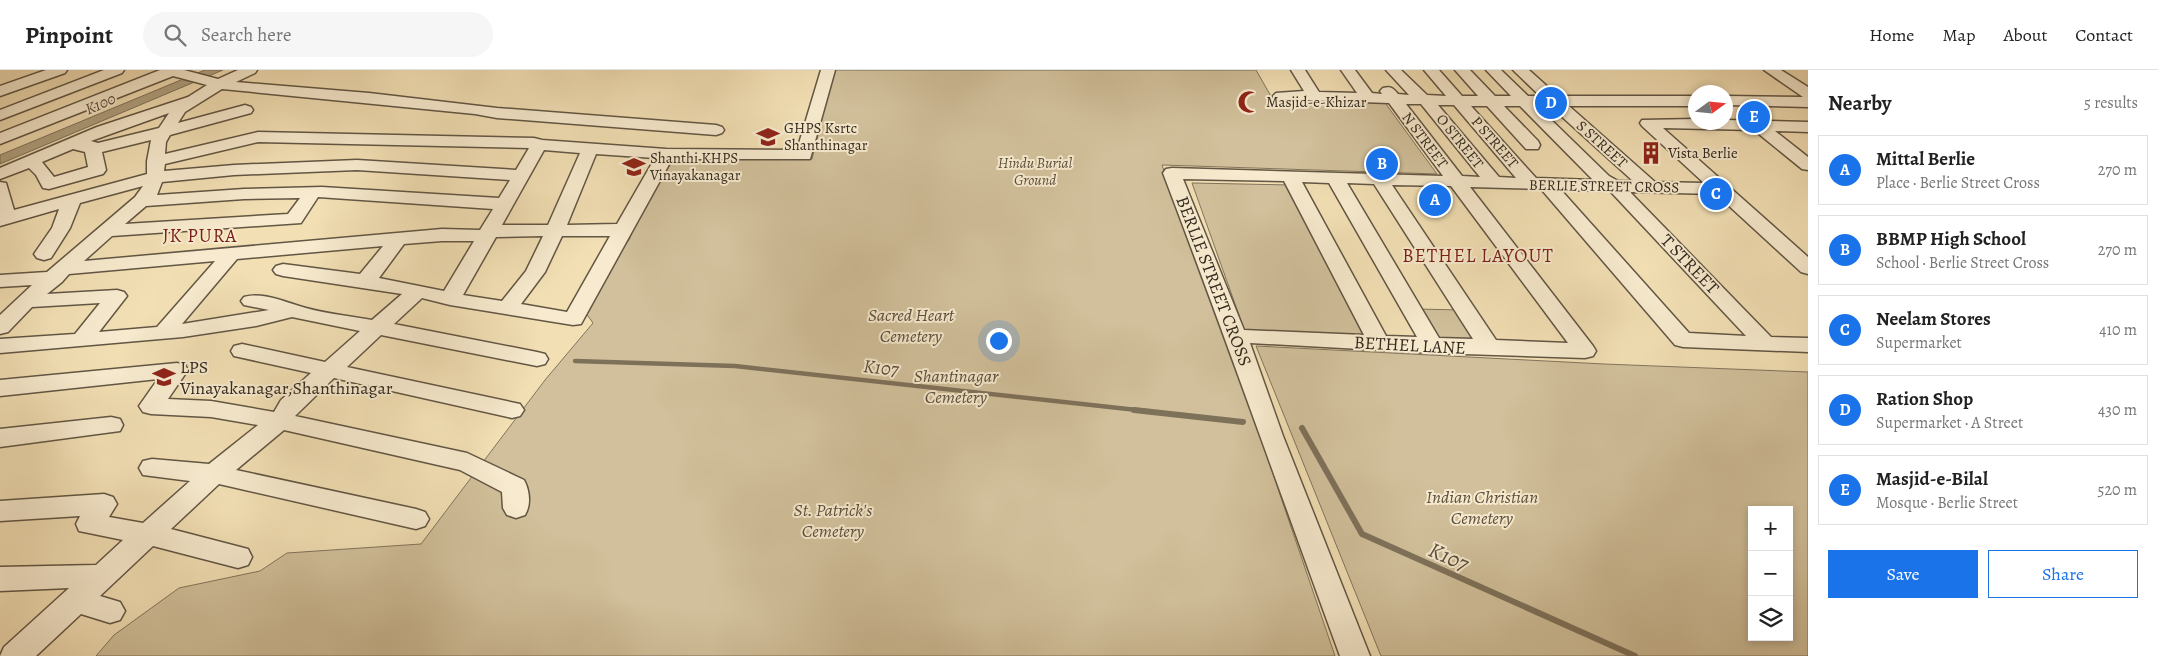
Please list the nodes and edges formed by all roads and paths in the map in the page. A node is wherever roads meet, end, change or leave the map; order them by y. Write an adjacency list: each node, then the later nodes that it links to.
1 (60, 70): 18 (street)
2 (117, 70): 34 (street)
3 (250, 70): 15 (street)
4 (828, 70): 48 (street)
5 (1298, 70): 21 (street)
6 (1348, 70): 22 (street)
7 (1393, 70): 24 (street, O STREET)
8 (1432, 70): 25 (street, P STREET)
9 (1462, 70): 26 (street)
10 (1493, 70): 27 (street, T STREET)
11 (1520, 70): 28 (street, S STREET)
12 (1771, 70): 19 (street)
13 (1786, 70): 17 (street)
14 (170, 71): 15 (street); 40 (street)
15 (204, 80): 32 (street); 37 (street)
16 (1382, 84): 23 (street, N STREET)
17 (1808, 84)
18 (4, 87)
19 (1808, 94)
20 (1281, 96): 21 (street)
21 (1314, 96): 22 (street)
22 (1368, 98): 23 (street)
23 (1393, 99): 24 (street); 57 (street, N STREET)
24 (1424, 100): 25 (street); 58 (street, O STREET)
25 (1458, 100): 26 (street); 43 (street, P STREET)
26 (1492, 101): 27 (street); 42 (street)
27 (1526, 101): 28 (street); 44 (street, T STREET)
28 (1553, 101): 29 (street); 45 (street, S STREET)
29 (1688, 101)
30 (1733, 101): 31 (street)
31 (1808, 102)
32 (187, 103): 33 (street); 38 (street); 49 (street)
33 (245, 110): 38 (street); 39 (street)
34 (0, 115)
35 (1758, 126): 36 (street); 50 (street); 63 (street)
36 (1808, 126)
37 (716, 130)
38 (164, 132): 47 (street); 51 (street)
39 (258, 137): 41 (street); 51 (street)
40 (0, 139)
41 (539, 145): 46 (street); 53 (street)
42 (1532, 145): 43 (street); 44 (street)
43 (1498, 146): 59 (street, P STREET)
44 (1567, 146): 45 (street); 60 (street, T STREET)
45 (1605, 147): 62 (street, S STREET)
46 (590, 148): 48 (street); 70 (street)
47 (94, 149): 49 (street); 49 (street)
48 (666, 154): 71 (street)
49 (37, 158): 52 (street)
50 (1808, 166)
51 (155, 169): 53 (street); 65 (street); 67 (street)
52 (0, 174)
53 (520, 175): 68 (street)
54 (1291, 178): 55 (street, BERLIE STREET CROSS); 93 (street, BERLIE STREET CROSS); 96 (street)
55 (1336, 179): 56 (street, BERLIE STREET CROSS); 99 (street)
56 (1380, 180): 57 (street, BERLIE STREET CROSS); 100 (street)
57 (1457, 182): 58 (street, BERLIE STREET CROSS); 100 (street, BETHEL LANE)
58 (1494, 183): 59 (street, BERLIE STREET CROSS)
59 (1539, 185): 60 (street, BERLIE STREET CROSS); 95 (street, P STREET)
60 (1615, 186): 62 (street, BERLIE STREET CROSS); 95 (street, T STREET)
61 (0, 187): 69 (street)
62 (1650, 187): 63 (street, BERLIE STREET CROSS)
63 (1720, 189): 78 (street)
64 (313, 192): 66 (street); 67 (street); 72 (street)
65 (72, 200): 69 (street); 77 (street)
66 (453, 200): 68 (street); 74 (street)
67 (141, 202): 72 (street)
68 (504, 204): 73 (street)
69 (4, 219)
70 (556, 229): 71 (street); 73 (street); 88 (street)
71 (624, 230): 88 (street)
72 (107, 231): 80 (street)
73 (488, 233): 74 (street); 85 (street)
74 (431, 236): 75 (street)
75 (393, 239): 76 (street); 82 (street)
76 (232, 253): 80 (street); 92 (street)
77 (44, 254)
78 (1808, 268)
79 (283, 270): 82 (street)
80 (61, 273): 81 (street); 87 (street)
81 (0, 281)
82 (365, 282): 83 (street)
83 (418, 291): 85 (street); 91 (street)
84 (0, 292): 87 (street)
85 (450, 299): 88 (street)
86 (251, 301): 89 (street)
87 (21, 304): 90 (street); 94 (street)
88 (507, 309)
89 (292, 311): 91 (street); 92 (street)
90 (0, 327)
91 (376, 328): 102 (street); 103 (street)
92 (164, 332): 94 (street)
93 (1236, 336): 96 (street, BETHEL LANE); 121 (street, BERLIE STREET CROSS)
94 (82, 339): 98 (street)
95 (1764, 342): 97 (street, P STREET)
96 (1379, 343): 99 (street, BETHEL LANE)
97 (1808, 345)
98 (0, 346)
99 (1433, 346): 100 (street, BETHEL LANE)
100 (1490, 348)
101 (242, 351): 103 (street)
102 (537, 358)
103 (330, 370): 105 (street); 106 (street)
104 (0, 388): 106 (street)
105 (512, 410)
106 (280, 421): 110 (street); 111 (street)
107 (111, 425): 108 (street)
108 (0, 438)
109 (152, 468): 110 (street)
110 (214, 474): 113 (street); 114 (street)
111 (516, 508)
112 (0, 511): 114 (street)
113 (416, 519)
114 (148, 534): 115 (street); 116 (street)
115 (238, 557)
116 (103, 576): 117 (street); 118 (street)
117 (0, 579)
118 (75, 600): 119 (street); 120 (street)
119 (110, 611)
120 (16, 656)
121 (1355, 656)

